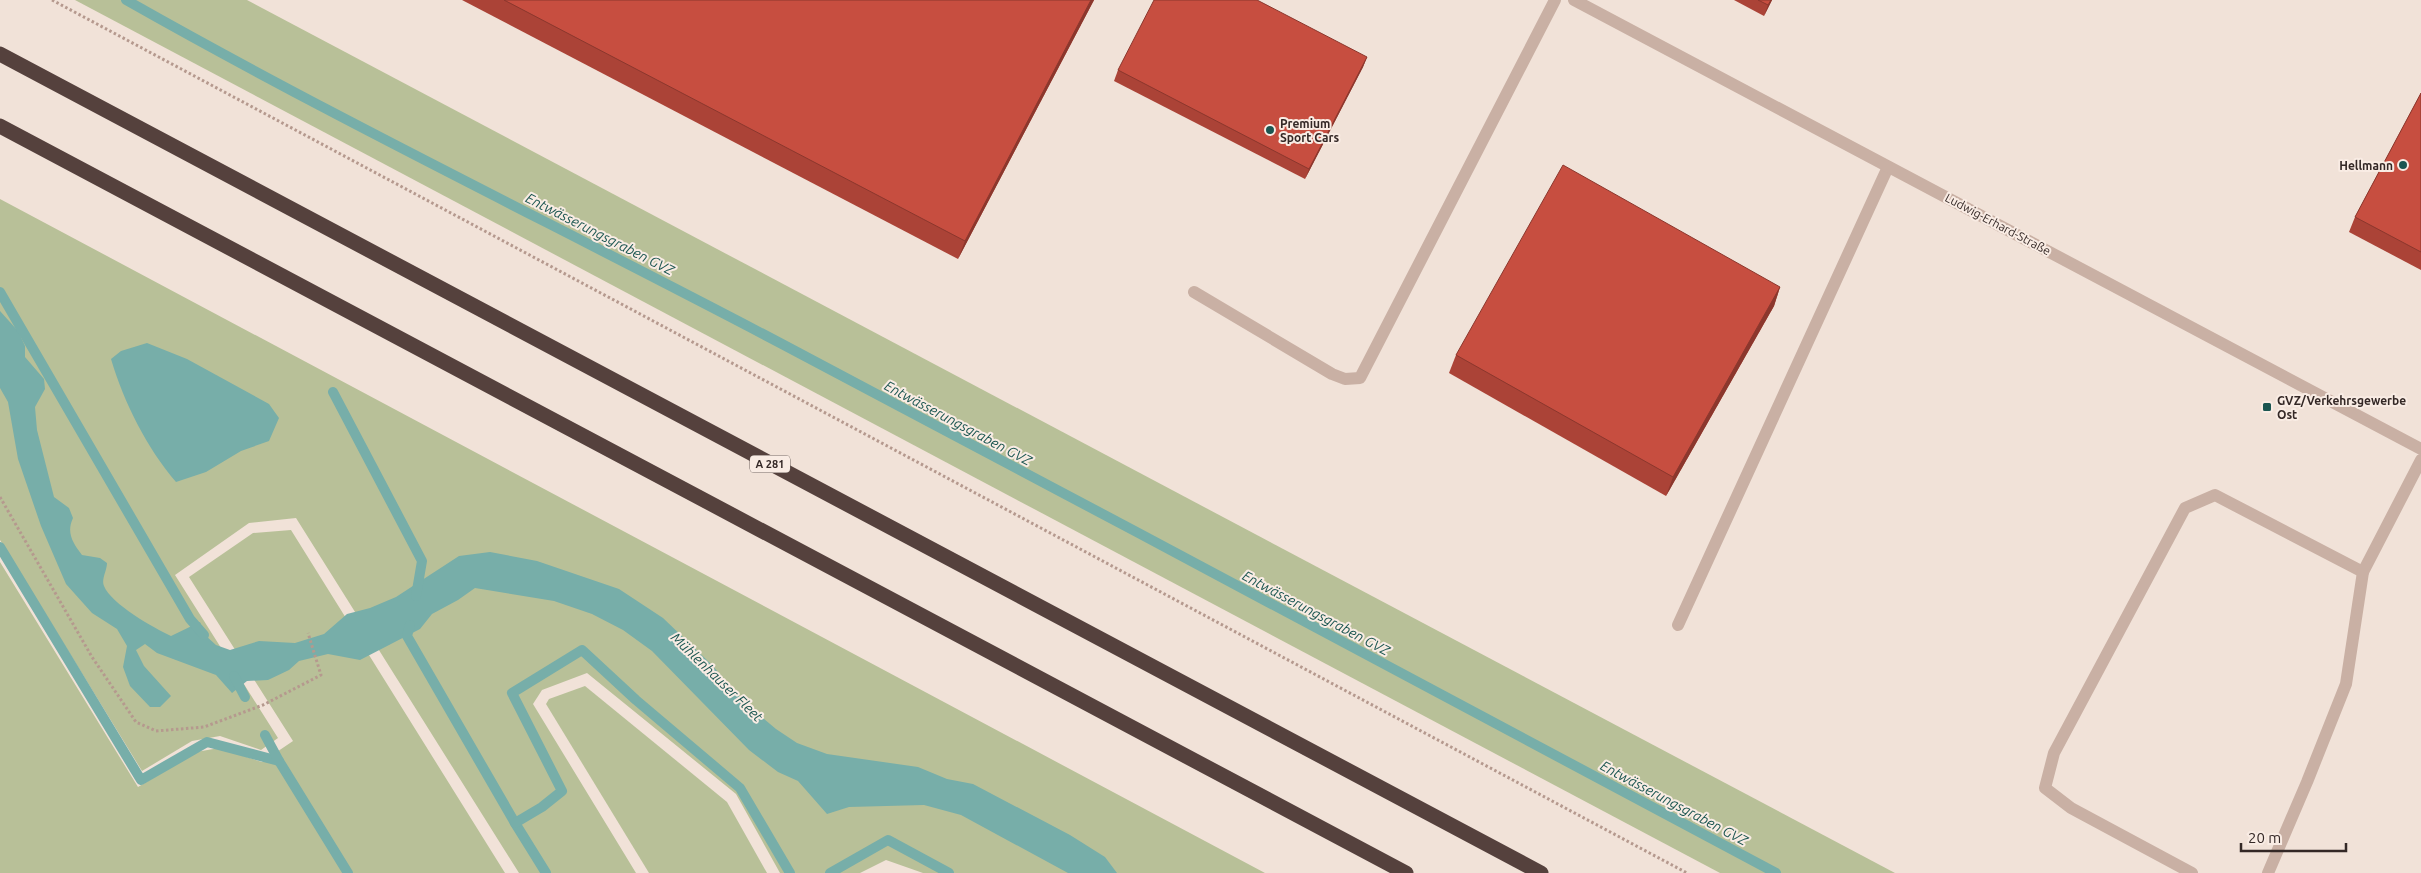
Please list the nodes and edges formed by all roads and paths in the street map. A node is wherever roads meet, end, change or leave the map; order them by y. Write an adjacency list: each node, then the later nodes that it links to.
1 (52, 0): 16 (path)
2 (1555, 0): 7 (street)
3 (1574, 0): 6 (street, Ludwig-Erhard-Straße)
4 (0, 54): 15 (highway, A 281)
5 (0, 126): 14 (highway)
6 (1888, 166): 8 (street, Ludwig-Erhard-Straße); 12 (street)
7 (1194, 292)
8 (2421, 449)
9 (2421, 460): 11 (street)
10 (0, 497): 13 (path)
11 (2364, 572): 17 (street); 18 (street)
12 (1678, 625)
13 (308, 633)
14 (1406, 873)
15 (1541, 873)
16 (1687, 873)
17 (2192, 873)
18 (2268, 873)

